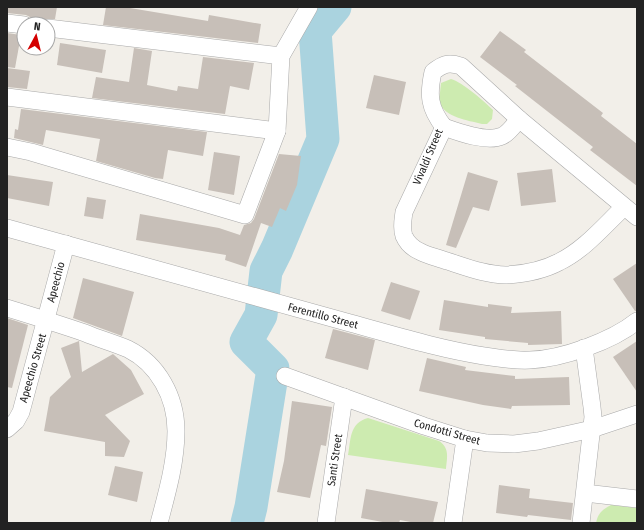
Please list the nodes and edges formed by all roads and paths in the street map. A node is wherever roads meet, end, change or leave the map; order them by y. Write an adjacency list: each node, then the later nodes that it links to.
1 (308, 7): 3 (street)
2 (56, 29): 3 (street)
3 (281, 56): 7 (street)
4 (7, 97): 7 (street)
5 (519, 118): 6 (street); 6 (street, Vivaldi Street); 9 (street, Vivaldi Street)
6 (444, 127): 9 (street, Vivaldi Street)
7 (277, 131): 8 (street)
8 (7, 147)
9 (630, 212)
10 (7, 228): 11 (street, Ferentillo Street)
11 (66, 244): 13 (street, Apeechio); 15 (street, Ferentillo Street)
12 (7, 308): 13 (street, Apeechio Street)
13 (47, 319): 19 (street, Apeechio Street); 24 (street)
14 (637, 321): 15 (street, Ferentillo Street)
15 (584, 348): 20 (street)
16 (285, 376): 17 (street, Condotti Street)
17 (344, 397): 21 (street, Condotti Street); 25 (street, Santi Street)
18 (637, 414): 20 (street, Condotti Street)
19 (7, 429)
20 (592, 429): 21 (street, Condotti Street); 22 (street)
21 (465, 439): 26 (street)
22 (585, 492): 23 (street); 27 (street)
23 (637, 499)
24 (159, 523)
25 (326, 523)
26 (454, 523)
27 (581, 523)

